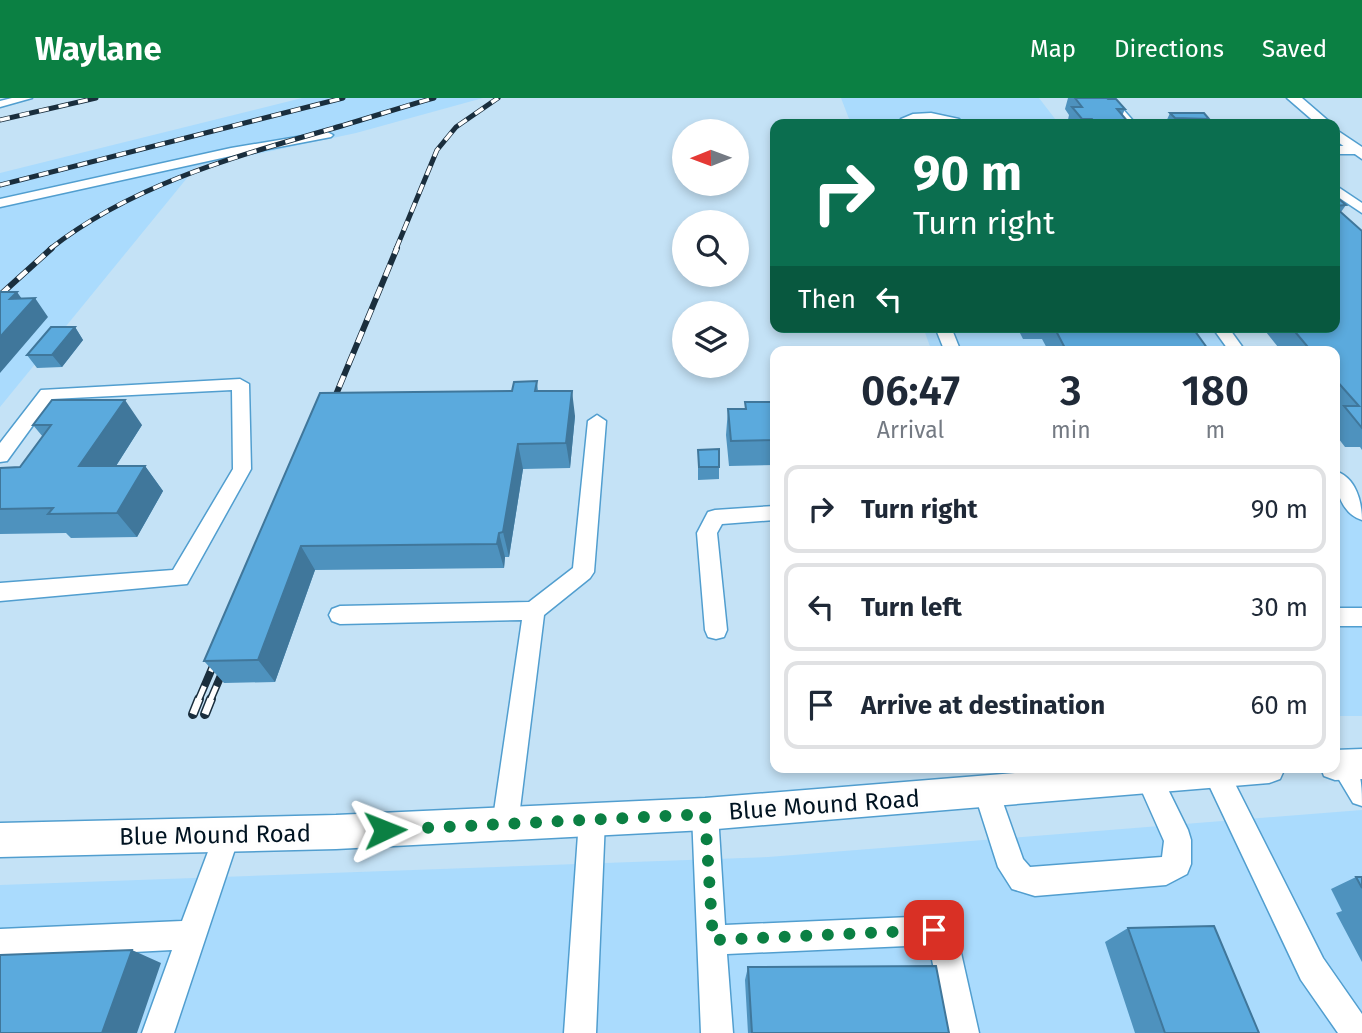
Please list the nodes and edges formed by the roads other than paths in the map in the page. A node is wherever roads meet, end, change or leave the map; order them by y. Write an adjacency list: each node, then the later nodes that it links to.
1 (27, 98): 4 (lane)
2 (1107, 98): 7 (lane)
3 (1294, 98): 8 (main road)
4 (0, 104)
5 (907, 119): 6 (lane)
6 (945, 119)
7 (1126, 119)
8 (1319, 119)
9 (327, 135): 14 (lane)
10 (1340, 136): 12 (main road)
11 (1340, 150): 12 (lane)
12 (1359, 152)
13 (1340, 193): 15 (lane)
14 (0, 203)
15 (1362, 209)
16 (597, 421): 23 (lane)
17 (0, 456): 22 (lane)
18 (1340, 485): 21 (lane)
19 (1340, 506): 21 (lane)
20 (770, 513): 27 (lane)
21 (1362, 515)
22 (0, 592)
23 (534, 611): 24 (lane); 37 (lane)
24 (340, 615)
25 (1340, 617): 26 (lane)
26 (1362, 617)
27 (716, 630)
28 (1347, 765): 34 (lane)
29 (1205, 773): 32 (main road, Blue Mound Road)
30 (1216, 773): 47 (lane)
31 (1056, 777): 32 (main road, Blue Mound Road); 33 (main road, Blue Mound Road)
32 (1149, 778): 33 (lane)
33 (987, 792): 35 (main road, Blue Mound Road)
34 (1362, 794)
35 (705, 814): 36 (main road, Blue Mound Road); 41 (lane)
36 (592, 820): 37 (main road, Blue Mound Road); 44 (lane)
37 (505, 825): 38 (main road, Blue Mound Road)
38 (227, 834): 39 (main road, Blue Mound Road); 40 (lane)
39 (1, 842)
40 (192, 935): 42 (lane); 43 (lane)
41 (713, 940): 45 (lane); 46 (lane)
42 (0, 944)
43 (158, 1033)
44 (580, 1033)
45 (717, 1033)
46 (963, 1033)
47 (1357, 1033)

